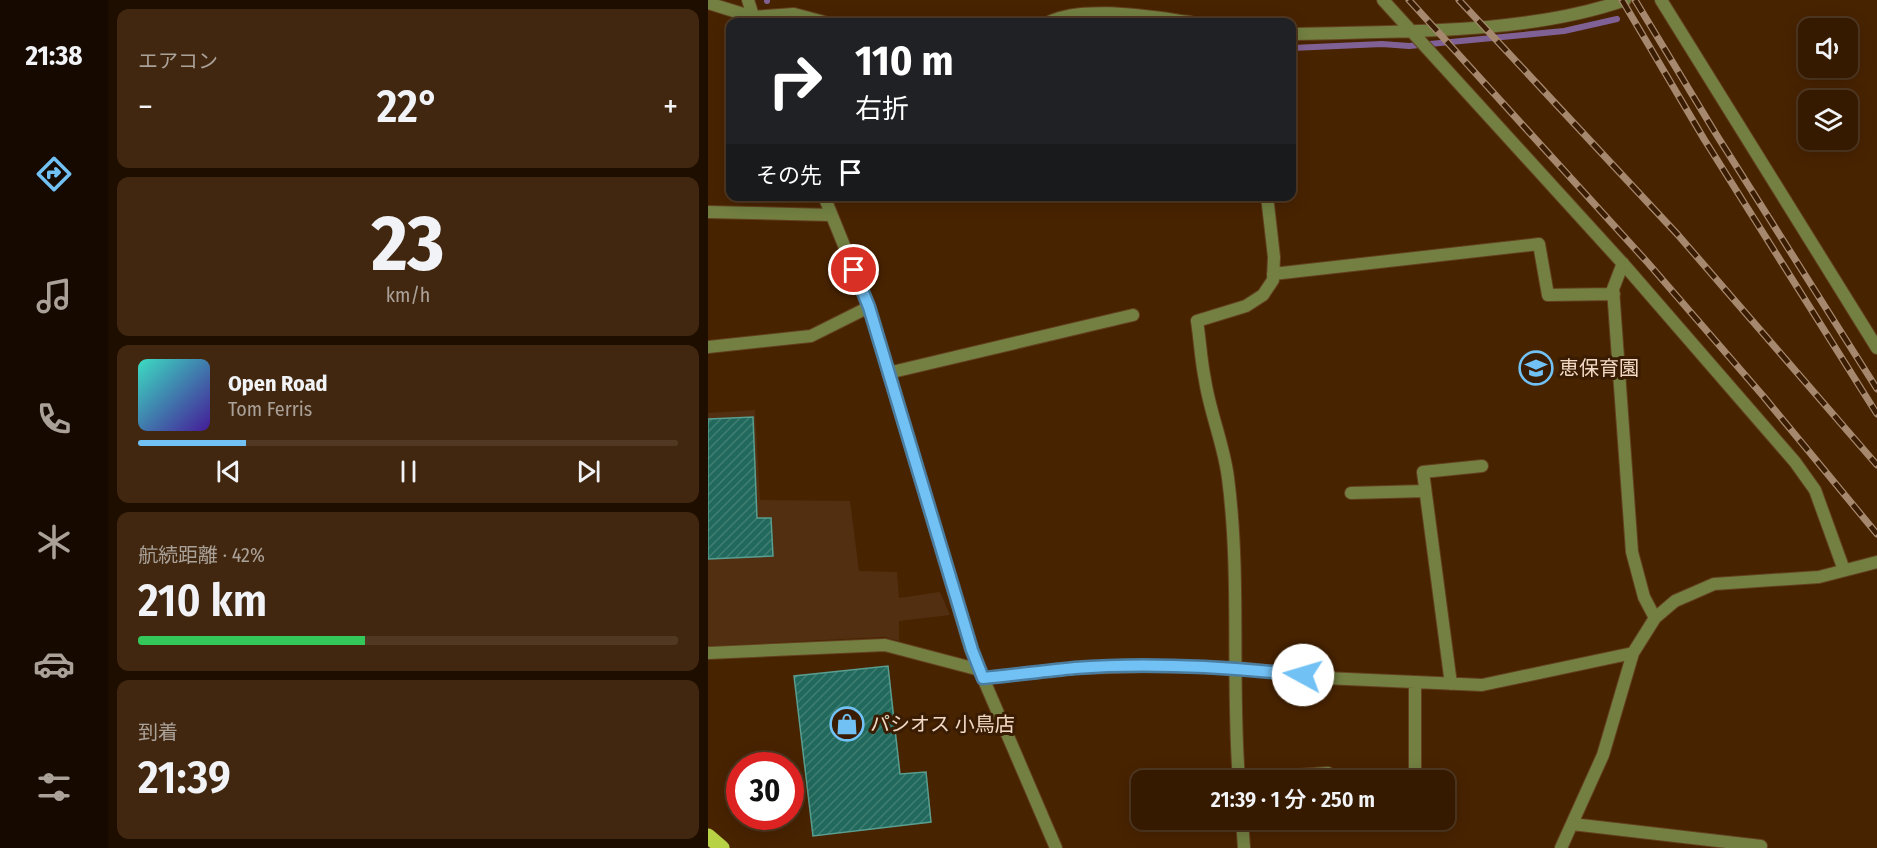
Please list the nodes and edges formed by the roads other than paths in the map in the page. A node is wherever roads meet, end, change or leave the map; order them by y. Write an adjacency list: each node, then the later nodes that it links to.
1 (748, 0): 8 (street)
2 (1383, 0): 13 (street)
3 (1625, 0): 6 (street)
4 (1661, 0): 25 (street)
5 (708, 3): 7 (street)
6 (1600, 4): 13 (street)
7 (749, 18)
8 (753, 18)
9 (767, 18): 10 (street)
10 (809, 18)
11 (1058, 18): 12 (street)
12 (1156, 18)
13 (1413, 31): 14 (street); 19 (street)
14 (1296, 34)
15 (826, 201): 18 (street)
16 (1267, 201): 20 (street)
17 (708, 212): 18 (street)
18 (831, 215): 22 (street)
19 (1623, 263): 21 (street); 31 (street)
20 (1273, 274): 21 (street); 35 (street)
21 (1614, 294): 32 (street)
22 (869, 307): 24 (street); 26 (street)
23 (1133, 315): 26 (street)
24 (708, 347)
25 (1877, 348)
26 (888, 373): 36 (street)
27 (1482, 466): 28 (street)
28 (1425, 491): 29 (street); 38 (street)
29 (1351, 493)
30 (1877, 562): 31 (street)
31 (1844, 570): 32 (street)
32 (1654, 618): 34 (street)
33 (708, 653): 36 (street)
34 (1633, 653): 38 (street); 41 (street)
35 (1238, 668): 36 (street); 37 (street); 39 (street)
36 (982, 674): 46 (street)
37 (1415, 682): 38 (street); 40 (street)
38 (1451, 684)
39 (1238, 770)
40 (1415, 770)
41 (1572, 824): 44 (street); 48 (street)
42 (1243, 830): 47 (street)
43 (708, 836): 45 (main road)
44 (1761, 846)
45 (723, 848)
46 (1056, 848)
47 (1244, 848)
48 (1561, 848)

